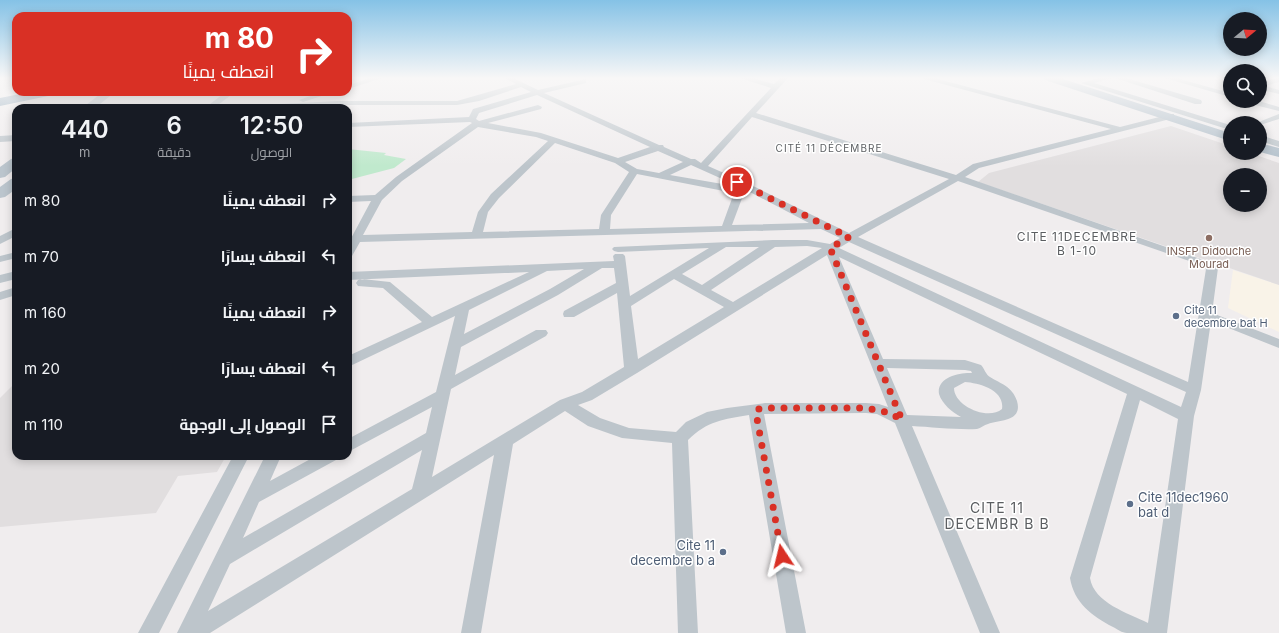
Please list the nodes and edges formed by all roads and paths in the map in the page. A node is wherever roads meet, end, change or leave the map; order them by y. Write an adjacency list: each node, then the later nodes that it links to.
1 (434, 108): 11 (street)
2 (487, 108): 16 (street)
3 (536, 108): 16 (street)
4 (572, 108): 25 (street)
5 (756, 108): 12 (street)
6 (1038, 108): 18 (street)
7 (1148, 108): 13 (main road)
8 (1151, 108): 13 (main road)
9 (1186, 108): 13 (street)
10 (352, 110): 11 (street)
11 (406, 113): 16 (street); 17 (street)
12 (750, 114): 31 (street); 35 (street)
13 (1170, 114): 18 (street); 19 (main road)
14 (1279, 116): 15 (street)
15 (1267, 120)
16 (475, 122): 22 (street); 37 (street)
17 (352, 124)
18 (1119, 129): 35 (street)
19 (1223, 132)
20 (12, 138): 21 (street)
21 (0, 139)
22 (554, 140): 29 (street); 44 (street)
23 (1267, 140): 24 (street)
24 (1279, 144)
25 (660, 147): 28 (street); 29 (street)
26 (1267, 148): 27 (main road)
27 (1279, 152)
28 (692, 161): 31 (street); 34 (street)
29 (618, 162): 32 (street)
30 (12, 165): 33 (main road)
31 (703, 166): 36 (street)
32 (634, 171): 34 (street); 42 (street)
33 (0, 174)
34 (660, 176): 36 (street)
35 (958, 178): 45 (street); 70 (street)
36 (744, 189): 39 (street); 40 (street)
37 (378, 198): 38 (street); 43 (street)
38 (352, 199)
39 (823, 226): 40 (street); 45 (street)
40 (726, 228): 41 (street)
41 (617, 231): 42 (street); 49 (street)
42 (604, 232): 44 (street)
43 (352, 235): 44 (street)
44 (476, 235)
45 (849, 237): 48 (street); 79 (street)
46 (773, 243): 47 (street); 48 (street); 61 (street)
47 (723, 244): 49 (street); 55 (street)
48 (830, 248): 67 (street); 76 (street); 81 (street)
49 (618, 249): 52 (street)
50 (12, 256): 51 (street)
51 (0, 259)
52 (620, 264): 53 (street); 60 (street)
53 (600, 265): 54 (street); 74 (street)
54 (547, 267): 57 (street); 68 (street)
55 (673, 274): 61 (street); 66 (street)
56 (12, 276): 58 (street)
57 (352, 276)
58 (0, 279)
59 (352, 284): 71 (street)
60 (622, 285): 66 (street); 69 (street)
61 (702, 290): 67 (street)
62 (12, 292): 63 (street)
63 (0, 296)
64 (0, 300): 65 (street)
65 (12, 300)
66 (624, 305): 77 (street)
67 (734, 307): 77 (street)
68 (463, 308): 71 (street); 74 (street)
69 (569, 314)
70 (1206, 315): 73 (street); 79 (street)
71 (431, 323): 75 (street)
72 (541, 333): 80 (street)
73 (1279, 344)
74 (454, 346): 80 (street)
75 (352, 360)
76 (878, 362): 78 (street); 86 (street)
77 (632, 370): 82 (street)
78 (984, 380): 85 (street); 85 (street)
79 (1194, 390): 84 (street)
80 (443, 391): 87 (street); 90 (street)
81 (1135, 392): 84 (street); 104 (street)
82 (565, 404): 88 (street); 89 (street)
83 (759, 409): 86 (street); 88 (street); 102 (street)
84 (1186, 416): 105 (street)
85 (986, 418): 86 (street)
86 (902, 420): 103 (street)
87 (433, 436): 94 (street); 96 (street)
88 (680, 438): 101 (street)
89 (505, 441): 94 (street); 100 (street)
90 (352, 444)
91 (239, 460): 97 (street)
92 (272, 460): 95 (street)
93 (323, 460): 95 (street)
94 (420, 492): 99 (street)
95 (254, 498): 96 (street)
96 (224, 558): 98 (street)
97 (148, 633)
98 (187, 633)
99 (190, 633)
100 (471, 633)
101 (688, 633)
102 (796, 633)
103 (990, 633)
104 (1147, 633)
105 (1157, 633)

